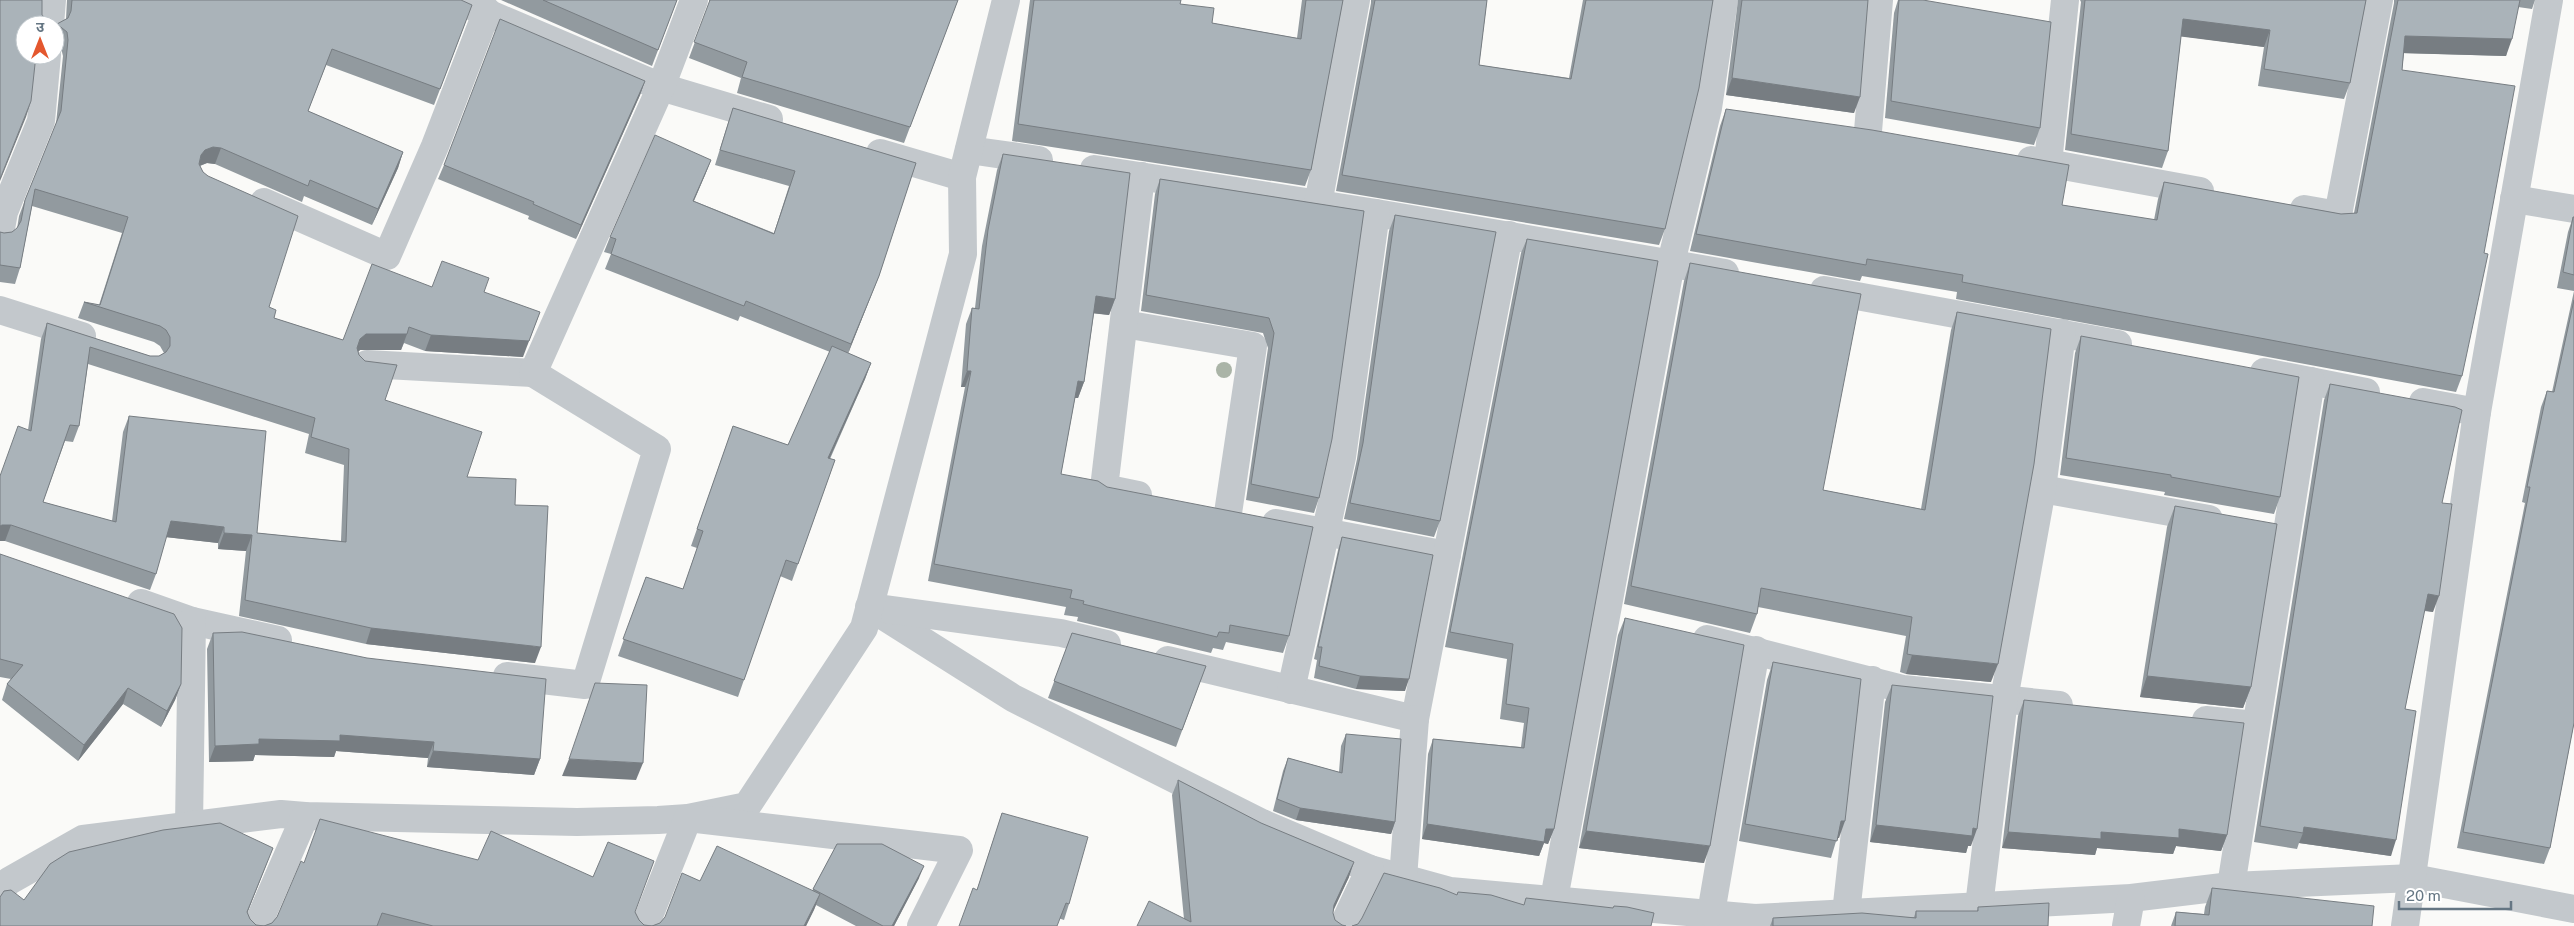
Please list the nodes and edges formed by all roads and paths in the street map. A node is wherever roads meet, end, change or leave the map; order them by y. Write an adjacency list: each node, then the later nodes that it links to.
1 (52, 0): 12 (street)
2 (457, 0): 11 (street)
3 (694, 0): 14 (street)
4 (1006, 0): 22 (street)
5 (1356, 0): 30 (street)
6 (1724, 0): 15 (street)
7 (1879, 0): 19 (street)
8 (2065, 0): 24 (street)
9 (2379, 0): 31 (street)
10 (2549, 0): 29 (street)
11 (487, 11): 14 (street); 27 (street)
12 (51, 15)
13 (46, 65): 34 (street)
14 (661, 87): 17 (street); 46 (street)
15 (1708, 108): 16 (street); 36 (street)
16 (1737, 112)
17 (793, 126)
18 (1840, 127): 19 (street)
19 (1868, 132): 20 (street)
20 (1897, 136)
21 (858, 146): 26 (street)
22 (969, 150): 25 (street); 26 (street)
23 (2010, 157): 24 (street)
24 (2048, 163): 28 (street)
25 (1141, 176): 30 (street); 40 (street)
26 (962, 177): 57 (street)
27 (245, 194)
28 (2222, 195)
29 (2514, 199): 32 (street); 48 (street)
30 (1318, 204): 33 (street)
31 (2280, 205)
32 (2574, 209)
33 (1376, 213): 35 (street); 54 (street)
34 (0, 234)
35 (1509, 236): 36 (street); 55 (street)
36 (1671, 263): 37 (street); 58 (street)
37 (1749, 277)
38 (1798, 286): 41 (street)
39 (0, 310): 42 (street)
40 (1124, 324): 50 (street); 52 (street)
41 (2062, 333): 43 (street); 49 (street)
42 (103, 342)
43 (2138, 348)
44 (367, 364): 46 (street)
45 (2244, 368): 47 (street)
46 (534, 373): 64 (street)
47 (2311, 382): 48 (street); 71 (street)
48 (2476, 412): 77 (street)
49 (2042, 489): 53 (street); 67 (street)
50 (1161, 500)
51 (1199, 507): 52 (street)
52 (1228, 513): 54 (street)
53 (2238, 524)
54 (1326, 532): 55 (street); 66 (street)
55 (1447, 555): 70 (street)
56 (119, 596): 59 (street)
57 (869, 607): 66 (street); 73 (street); 75 (street)
58 (1606, 616): 60 (street); 81 (street)
59 (192, 621): 62 (street); 74 (street)
60 (1634, 622)
61 (1681, 633): 63 (street)
62 (306, 646)
63 (1756, 650): 65 (street); 84 (street)
64 (479, 673)
65 (1872, 680): 67 (street); 85 (street)
66 (1291, 690): 70 (street)
67 (2004, 699): 68 (street); 82 (street)
68 (2082, 707)
69 (2179, 717): 71 (street)
70 (1415, 718): 76 (street)
71 (2256, 725): 78 (street)
72 (305, 816): 73 (street); 74 (street); 87 (street)
73 (688, 818): 88 (street); 89 (street)
74 (189, 826): 79 (street)
75 (1370, 869): 76 (street); 90 (street)
76 (1404, 878): 81 (street)
77 (2413, 878): 78 (street); 83 (street); 92 (street)
78 (2231, 886): 80 (street)
79 (0, 891)
80 (2131, 898): 82 (street); 91 (street)
81 (1554, 899): 84 (street)
82 (1979, 906): 85 (street)
83 (2574, 909)
84 (1711, 913): 86 (street)
85 (1846, 913): 86 (street)
86 (1754, 922)
87 (257, 926)
88 (645, 926)
89 (921, 926)
90 (1343, 926)
91 (2126, 926)
92 (2405, 926)

